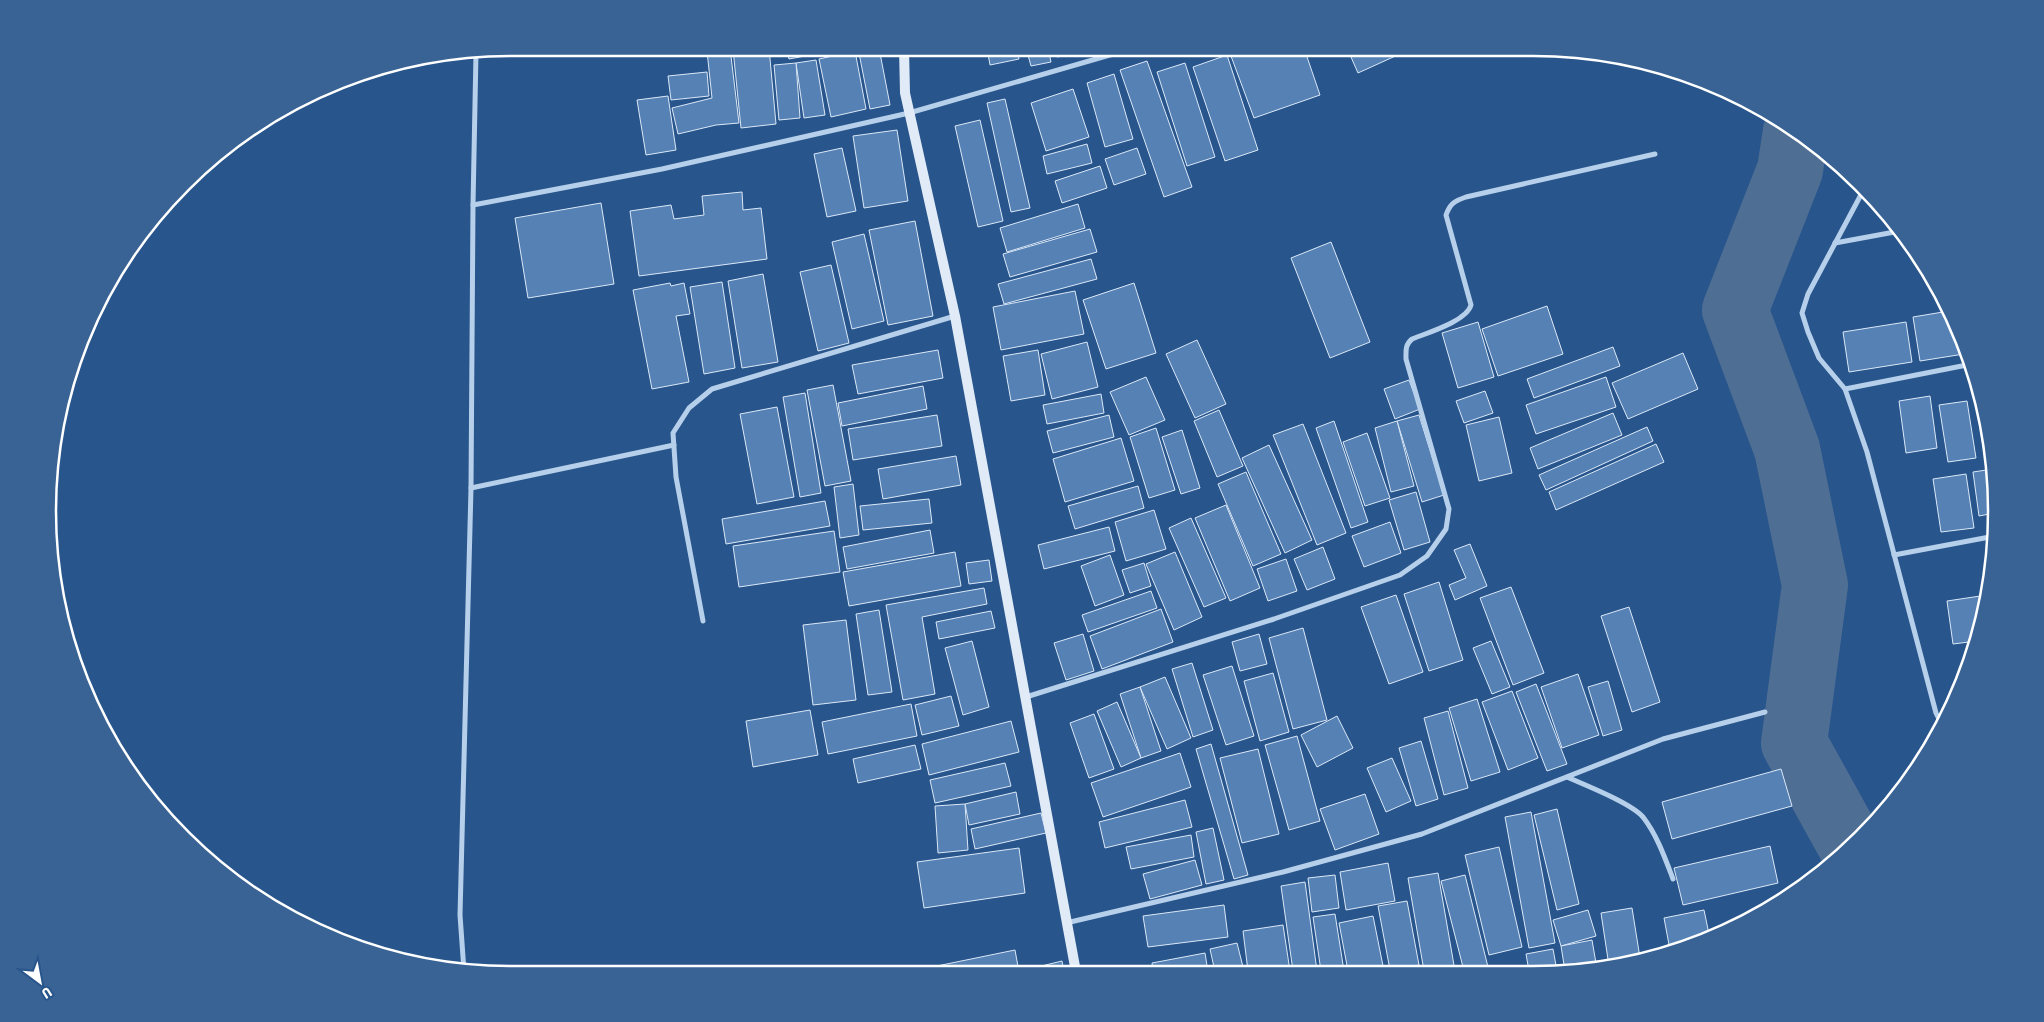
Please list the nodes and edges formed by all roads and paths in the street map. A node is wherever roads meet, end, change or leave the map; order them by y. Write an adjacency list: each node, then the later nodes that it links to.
1 (904, 56): 4 (street)
2 (1106, 56): 4 (street)
3 (476, 58): 7 (street)
4 (909, 113): 7 (street); 10 (street)
5 (1655, 154): 18 (street)
6 (1861, 195): 9 (street)
7 (473, 205): 14 (street)
8 (1893, 233): 9 (street)
9 (1835, 243): 12 (street)
10 (956, 316): 13 (street); 18 (street)
11 (1964, 366): 12 (street)
12 (1844, 389): 16 (street)
13 (674, 445): 14 (street); 17 (street)
14 (471, 488): 24 (street)
15 (1987, 537): 16 (street)
16 (1894, 555): 20 (street)
17 (703, 621)
18 (1026, 697): 23 (street)
19 (1765, 712): 21 (street)
20 (1938, 717)
21 (1567, 777): 22 (street); 23 (street)
22 (1674, 879)
23 (1065, 923): 25 (street)
24 (463, 963)
25 (1075, 966)

